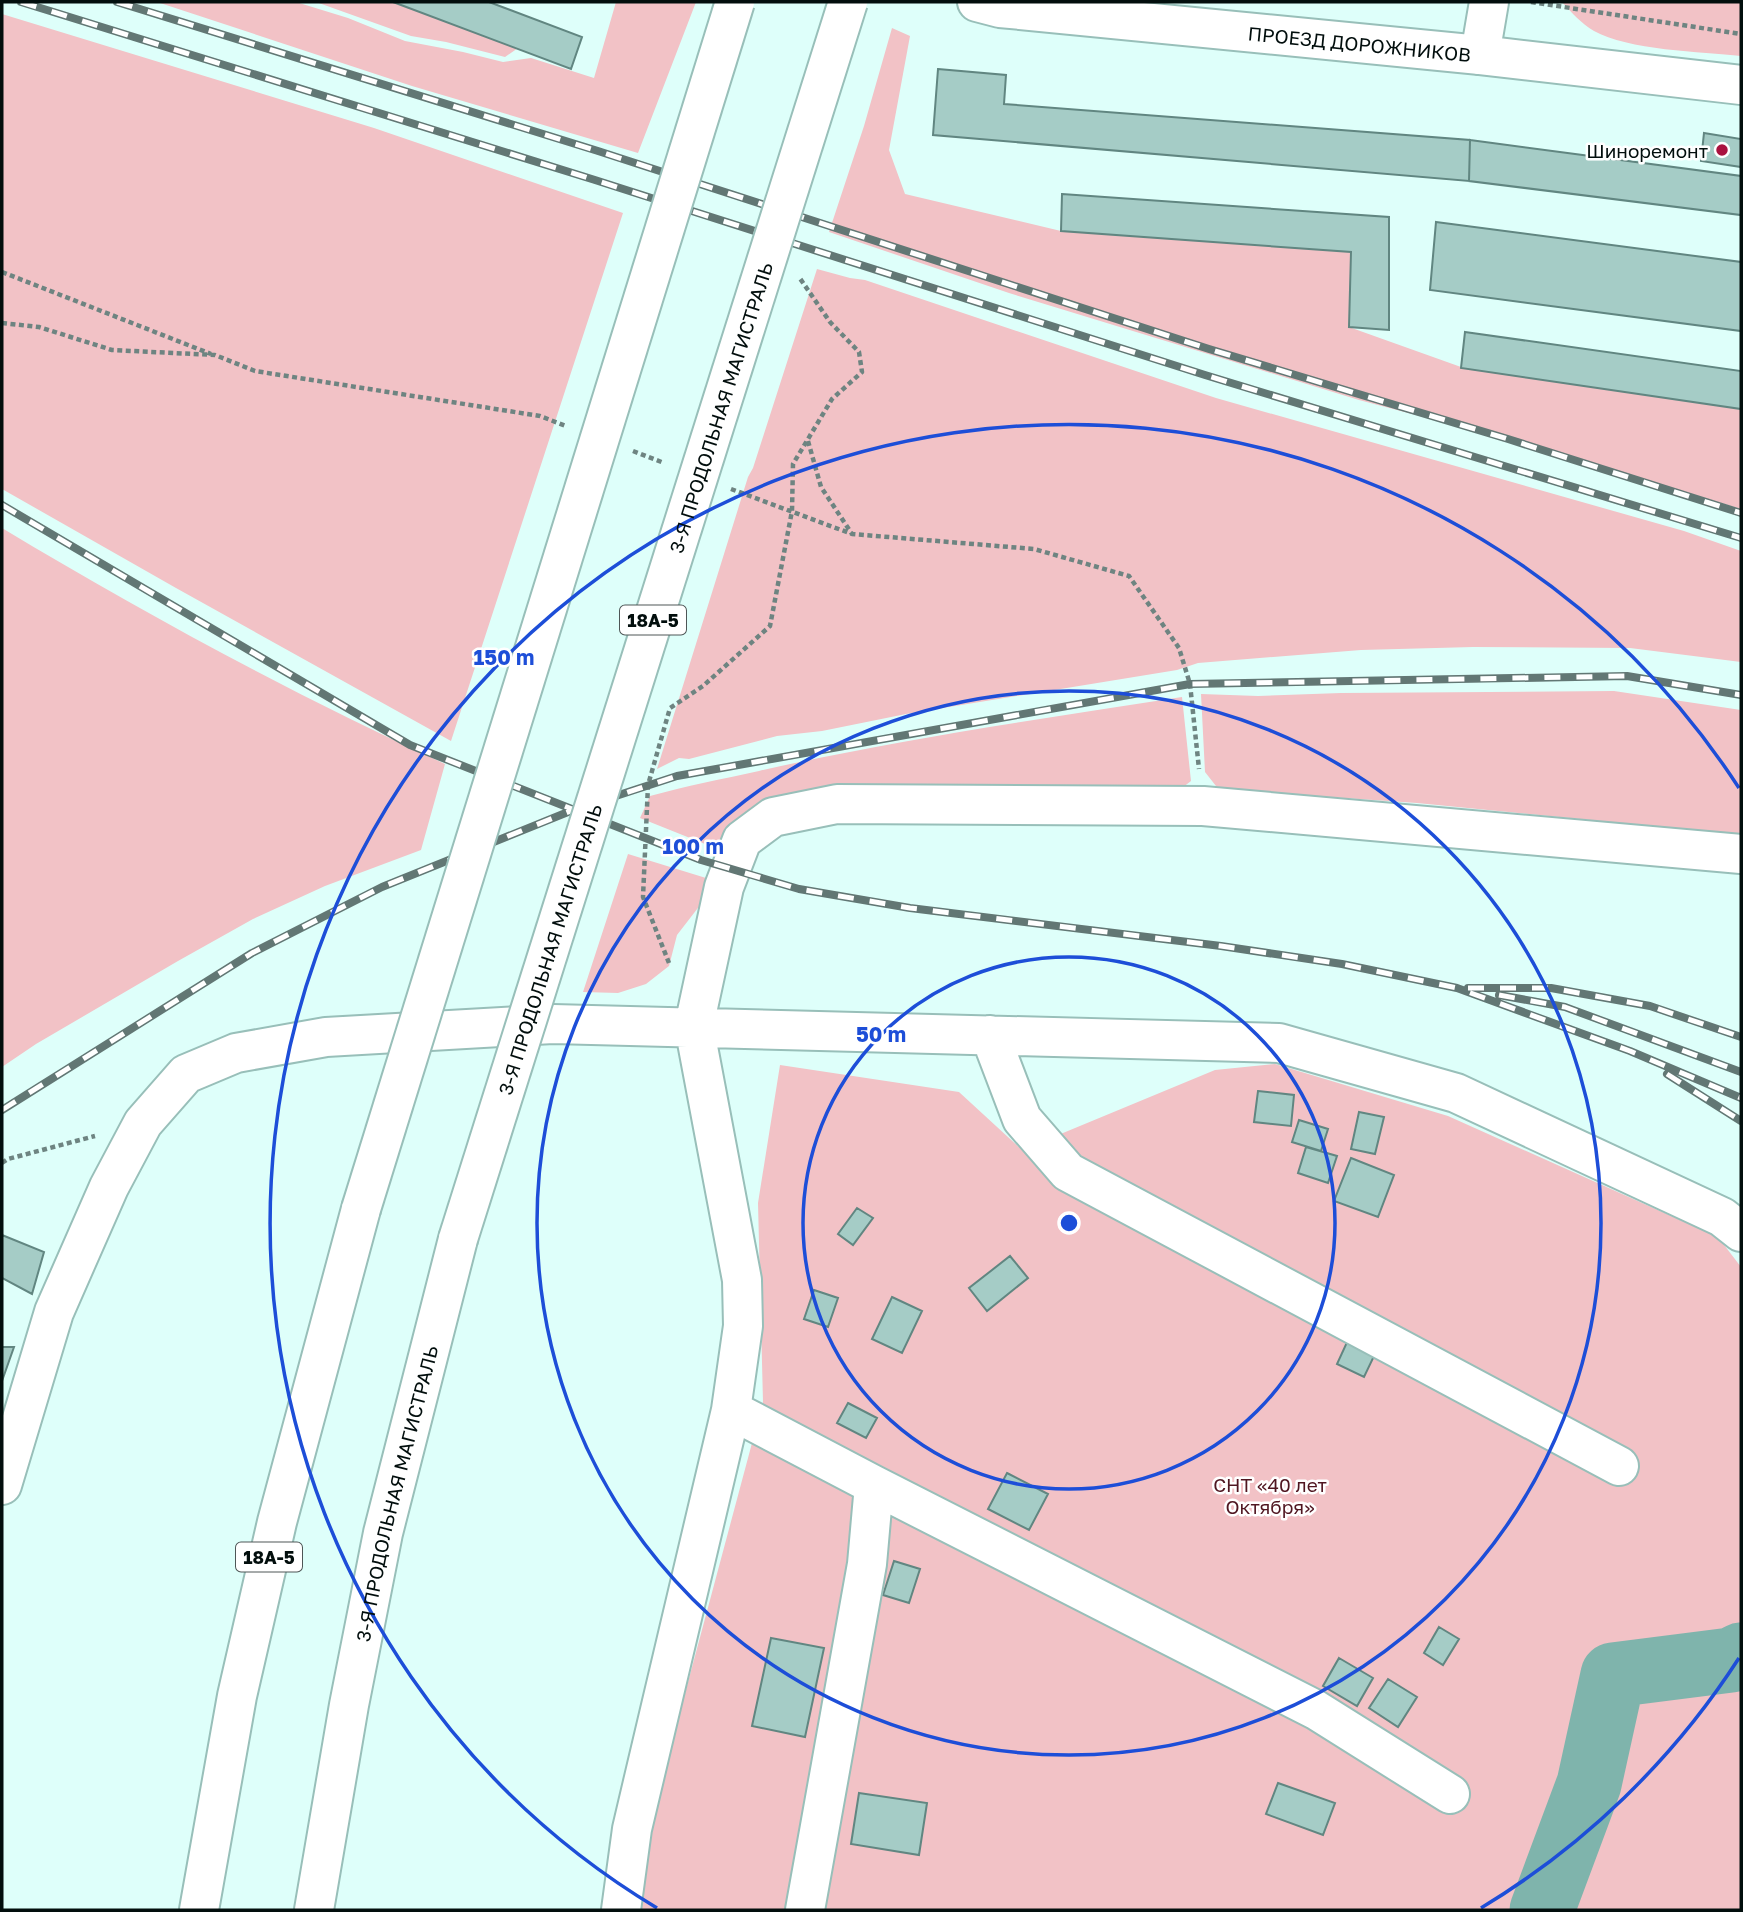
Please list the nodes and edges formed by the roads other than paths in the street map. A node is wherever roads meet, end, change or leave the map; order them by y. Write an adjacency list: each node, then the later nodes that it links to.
1 (735, 2): 16 (main road, 18А-5, bridge)
2 (848, 2): 17 (main road, 3-Я ПРОДОЛЬНАЯ МАГИСТРАЛЬ / 18А-5, bridge)
3 (977, 2): 5 (main road, ПРОЕЗД ДОРОЖНИКОВ)
4 (1489, 2): 5 (main road)
5 (1480, 55): 6 (main road, ПРОЕЗД ДОРОЖНИКОВ)
6 (1741, 85)
7 (1741, 854): 8 (main road)
8 (694, 1027): 9 (main road); 11 (main road); 13 (main road)
9 (989, 1035): 10 (main road); 12 (main road)
10 (1741, 1232)
11 (731, 1410): 14 (main road); 18 (main road)
12 (1619, 1466)
13 (2, 1485)
14 (874, 1485): 15 (main road); 19 (main road)
15 (1450, 1794)
16 (199, 1910)
17 (314, 1910)
18 (621, 1910)
19 (805, 1910)

